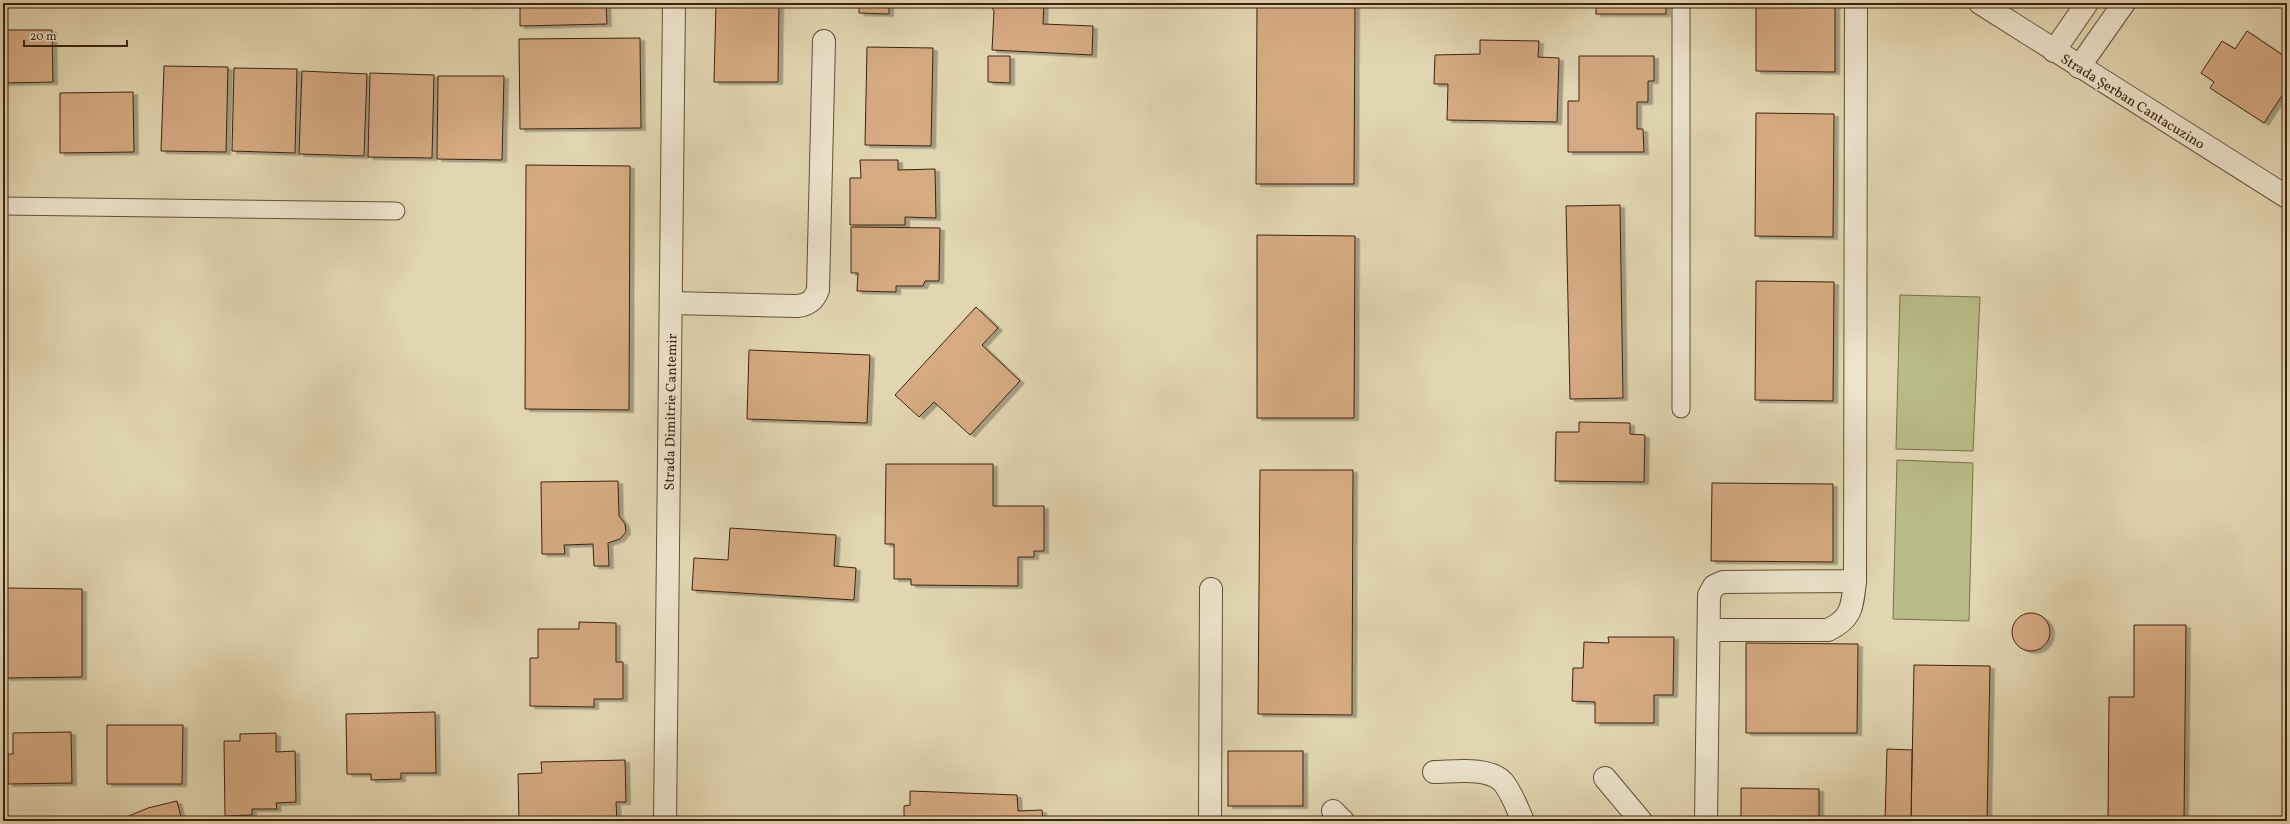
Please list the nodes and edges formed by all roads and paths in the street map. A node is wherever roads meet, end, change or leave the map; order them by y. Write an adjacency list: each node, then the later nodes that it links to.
1 (674, 3): 13 (street, Strada Dimitrie Cantemir)
2 (1681, 3): 14 (lane)
3 (1856, 3): 15 (street)
4 (1980, 3): 8 (street, Strada Șerban Cantacuzino)
5 (2087, 3): 8 (street)
6 (2124, 3): 9 (street)
7 (824, 41): 13 (street)
8 (2054, 51): 9 (street, Strada Șerban Cantacuzino)
9 (2079, 67): 10 (street, Strada Șerban Cantacuzino)
10 (2287, 197)
11 (3, 206): 12 (lane)
12 (396, 211)
13 (671, 303): 20 (street, Strada Dimitrie Cantemir)
14 (1681, 409)
15 (1855, 581): 17 (street); 17 (street)
16 (1210, 589): 21 (street)
17 (1709, 630): 24 (street)
18 (1434, 772): 22 (street)
19 (1605, 778): 23 (street)
20 (665, 821)
21 (1210, 821)
22 (1523, 821)
23 (1641, 821)
24 (1706, 821)

